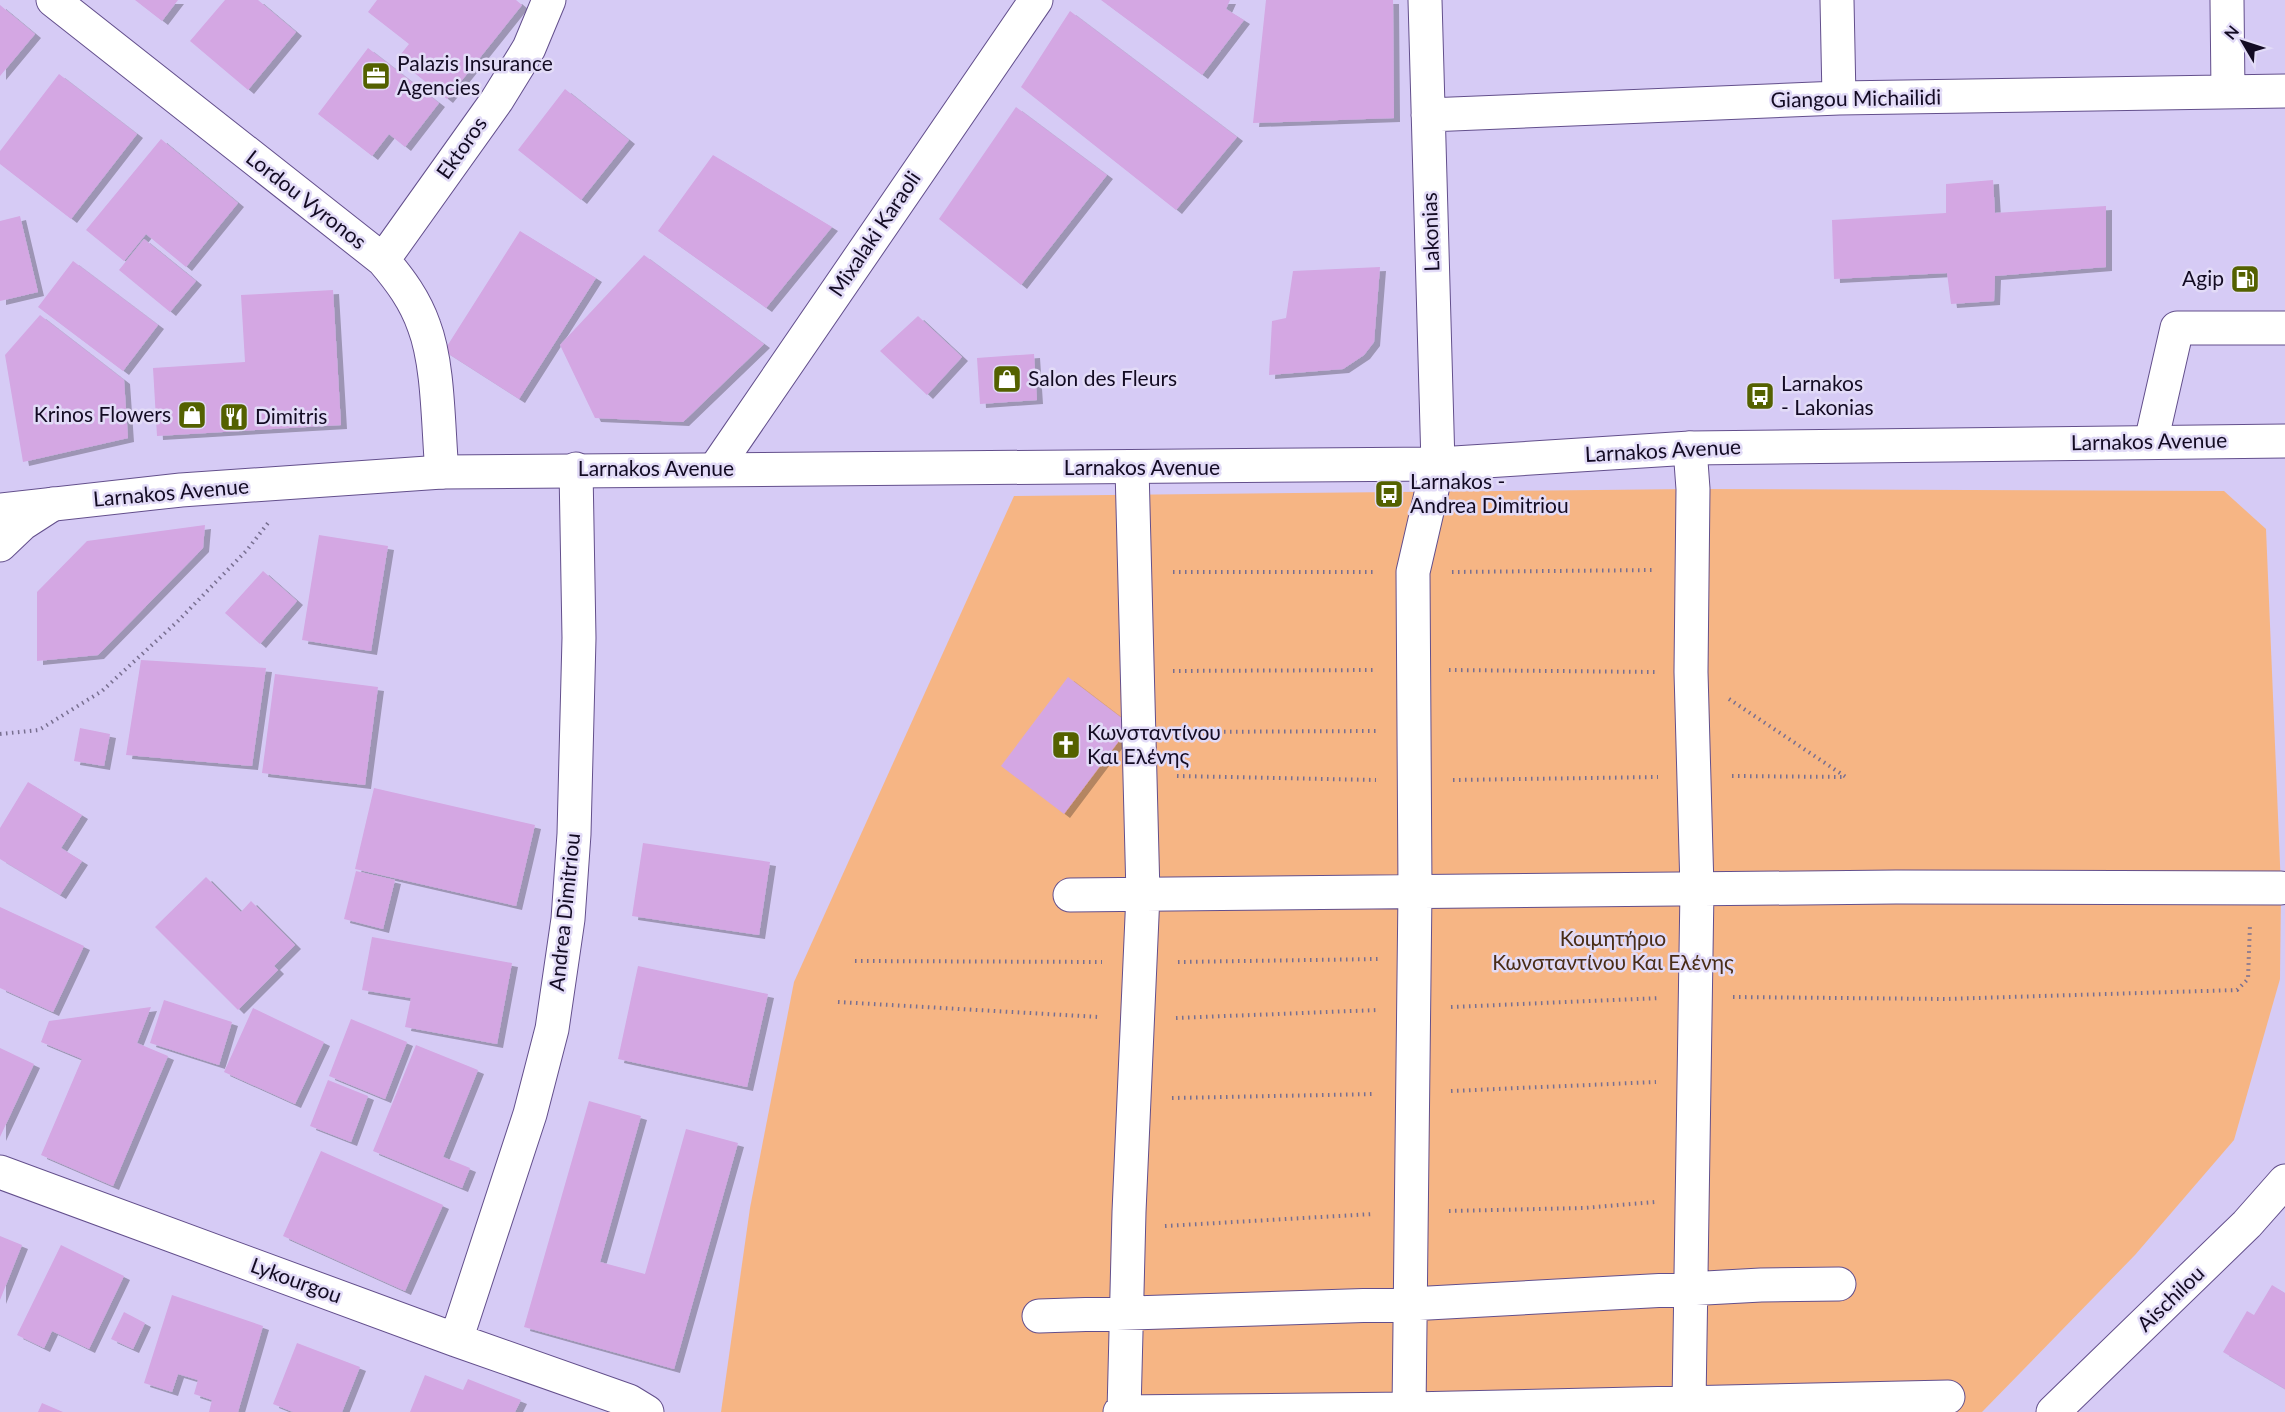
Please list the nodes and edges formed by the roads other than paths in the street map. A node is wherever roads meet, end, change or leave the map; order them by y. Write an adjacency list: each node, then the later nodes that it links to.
1 (53, 0): 11 (street, Lordou Vyronos)
2 (549, 0): 11 (street, Ektoros)
3 (1036, 0): 17 (street, Mixalaki Karaoli)
4 (1425, 0): 10 (street, Lakonias)
5 (1837, 0): 9 (street)
6 (2227, 0): 8 (street)
7 (2285, 91): 8 (street, Giangou Michailidi)
8 (2228, 92): 9 (street, Giangou Michailidi)
9 (1839, 98): 10 (street, Giangou Michailidi)
10 (1428, 115): 16 (street, Lakonias)
11 (383, 260): 20 (street, Lordou Vyronos)
12 (2285, 328): 14 (street)
13 (2285, 441): 14 (street, Larnakos Avenue)
14 (2151, 442): 15 (street, Larnakos Avenue)
15 (1690, 448): 16 (street, Larnakos Avenue); 25 (street)
16 (1438, 464): 18 (street, Larnakos Avenue); 26 (street, Lakonias)
17 (715, 468): 18 (street, Larnakos Avenue); 19 (street, Larnakos Avenue)
18 (1132, 468): 27 (street)
19 (576, 469): 20 (street, Larnakos Avenue); 36 (street, Andrea Dimitriou)
20 (442, 472): 21 (street, Larnakos Avenue)
21 (53, 504): 22 (street, Larnakos Avenue); 23 (street)
22 (0, 510)
23 (0, 546)
24 (2281, 888): 25 (street)
25 (1697, 889): 26 (street); 32 (street)
26 (1415, 891): 27 (street); 33 (street, Lakonias)
27 (1143, 894): 28 (street); 34 (street)
28 (1070, 895)
29 (0, 1172): 36 (street, Lykourgou)
30 (2285, 1181): 42 (street, Aischilou)
31 (1839, 1284): 32 (street)
32 (1690, 1289): 33 (street); 38 (street)
33 (1410, 1304): 34 (street); 39 (street, Lakonias)
34 (1127, 1312): 35 (street); 41 (street)
35 (1039, 1316)
36 (456, 1340): 40 (street, Lykourgou)
37 (1948, 1397): 38 (street)
38 (1689, 1404): 39 (street)
39 (1409, 1410): 41 (street)
40 (647, 1412)
41 (1123, 1412)
42 (2053, 1412)

